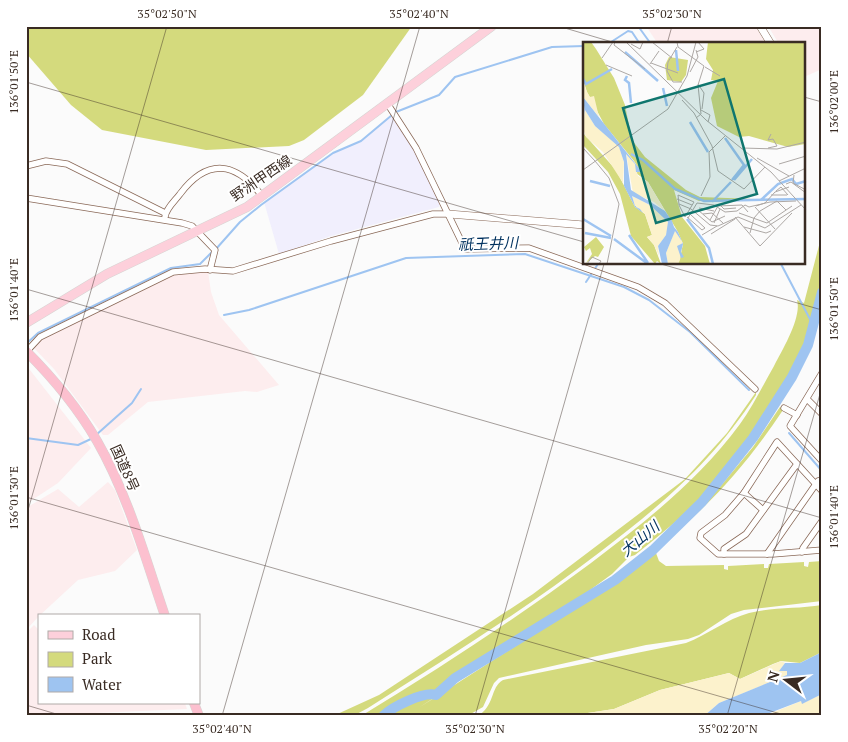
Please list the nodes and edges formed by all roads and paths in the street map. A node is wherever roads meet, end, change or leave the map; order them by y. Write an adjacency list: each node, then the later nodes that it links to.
1 (492, 26): 4 (main road, 野洲甲西線)
2 (760, 26): 3 (street)
3 (770, 42)
4 (388, 103): 6 (main road, 野洲甲西線); 8 (street)
5 (26, 166): 9 (street)
6 (262, 196): 9 (street); 11 (main road, 野洲甲西線)
7 (26, 198): 9 (street)
8 (449, 214): 10 (street); 12 (street); 16 (street)
9 (165, 216): 11 (street)
10 (583, 225)
11 (196, 231): 12 (street); 13 (main road, 野洲甲西線)
12 (210, 270): 14 (street)
13 (26, 323)
14 (26, 351): 33 (highway, 国道8号)
15 (822, 373): 17 (street)
16 (755, 389)
17 (808, 400): 19 (street); 20 (street)
18 (784, 408): 20 (street)
19 (822, 414)
20 (797, 415): 21 (street)
21 (822, 461)
22 (797, 464): 24 (street); 26 (street); 27 (street)
23 (822, 480): 24 (street)
24 (816, 484): 25 (street); 32 (street)
25 (822, 491)
26 (744, 493): 27 (street); 31 (street)
27 (763, 510): 31 (street)
28 (822, 521): 30 (street)
29 (822, 550): 30 (street)
30 (802, 552): 32 (street)
31 (724, 554): 32 (street)
32 (766, 554)
33 (164, 614)
34 (194, 704): 35 (highway)
35 (198, 716)

